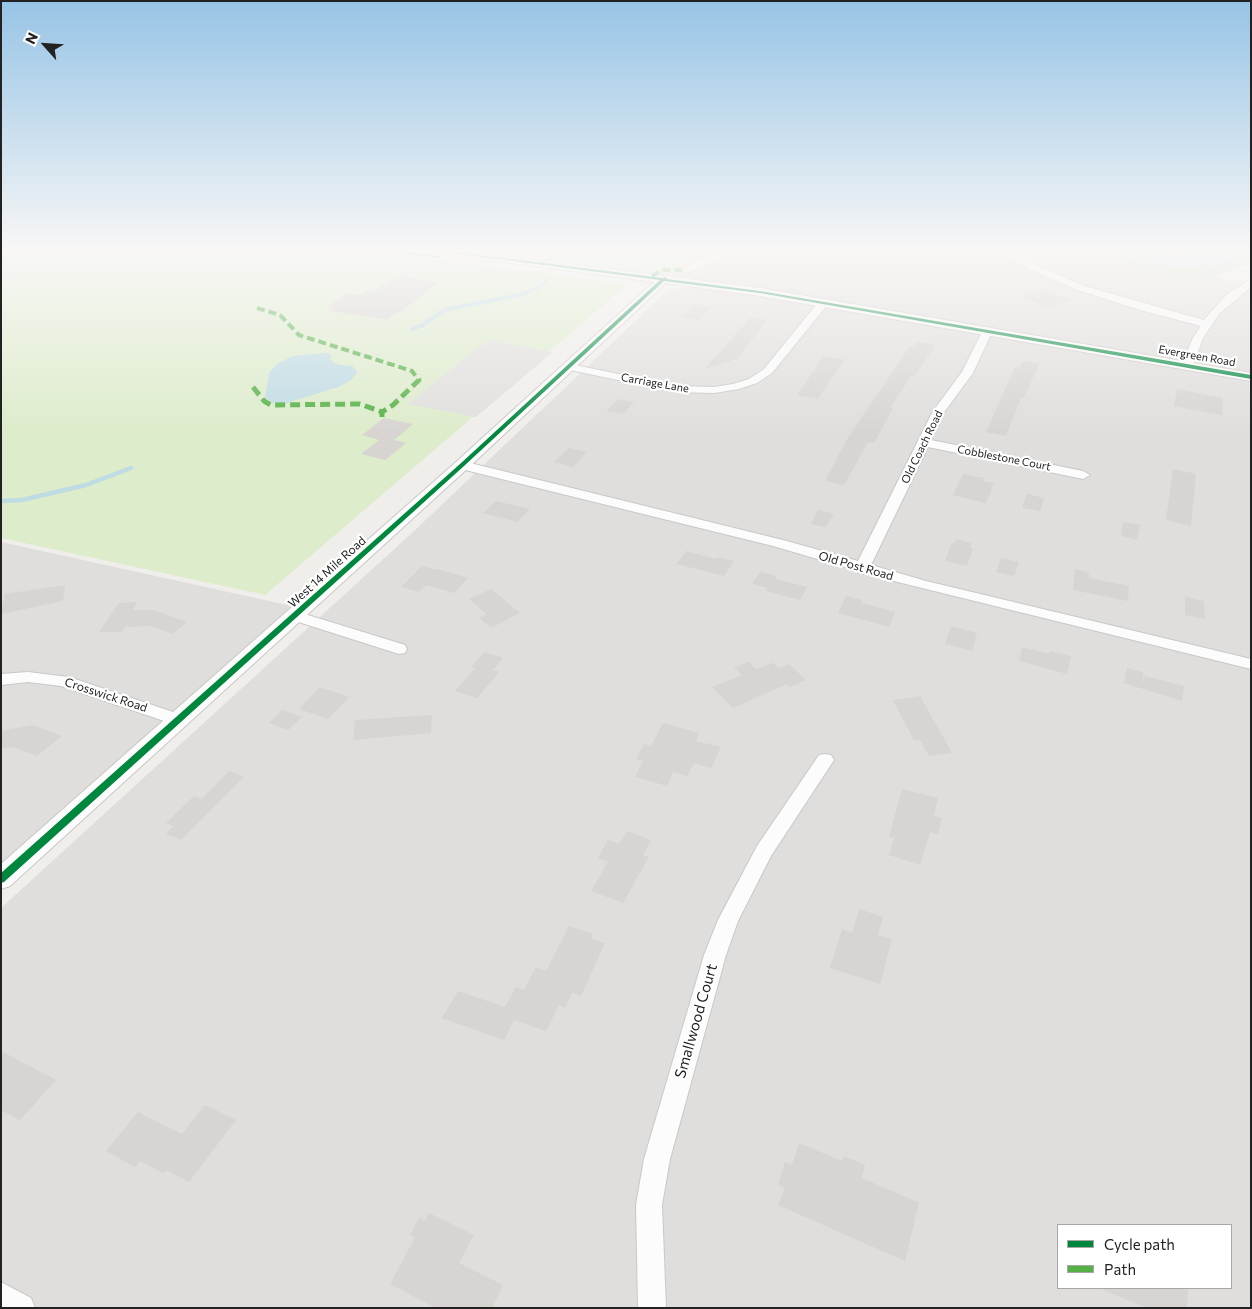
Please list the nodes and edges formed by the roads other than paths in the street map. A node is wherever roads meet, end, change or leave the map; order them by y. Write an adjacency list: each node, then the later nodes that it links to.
1 (631, 310): 9 (street, West 14 Mile Road)
2 (817, 310): 9 (street, Carriage Lane)
3 (871, 310): 7 (street, Evergreen Road)
4 (1152, 310): 6 (street)
5 (1218, 310): 6 (street)
6 (1206, 324): 8 (street)
7 (988, 330): 8 (street, Evergreen Road); 11 (street, Old Coach Road)
8 (1187, 365): 10 (street, Evergreen Road)
9 (570, 367): 12 (street, West 14 Mile Road)
10 (1251, 377)
11 (924, 442): 13 (street, Cobblestone Court); 14 (street, Old Coach Road)
12 (462, 465): 14 (street, Old Post Road); 15 (street, West 14 Mile Road)
13 (1083, 475)
14 (862, 568): 17 (street, Old Post Road)
15 (295, 616): 16 (street); 19 (street, West 14 Mile Road)
16 (399, 649)
17 (1251, 664)
18 (1, 680): 19 (street, Crosswick Road)
19 (179, 720): 21 (street, West 14 Mile Road)
20 (825, 760): 24 (street, Smallwood Court)
21 (1, 879)
22 (1, 1296): 23 (street)
23 (21, 1308)
24 (652, 1308)

